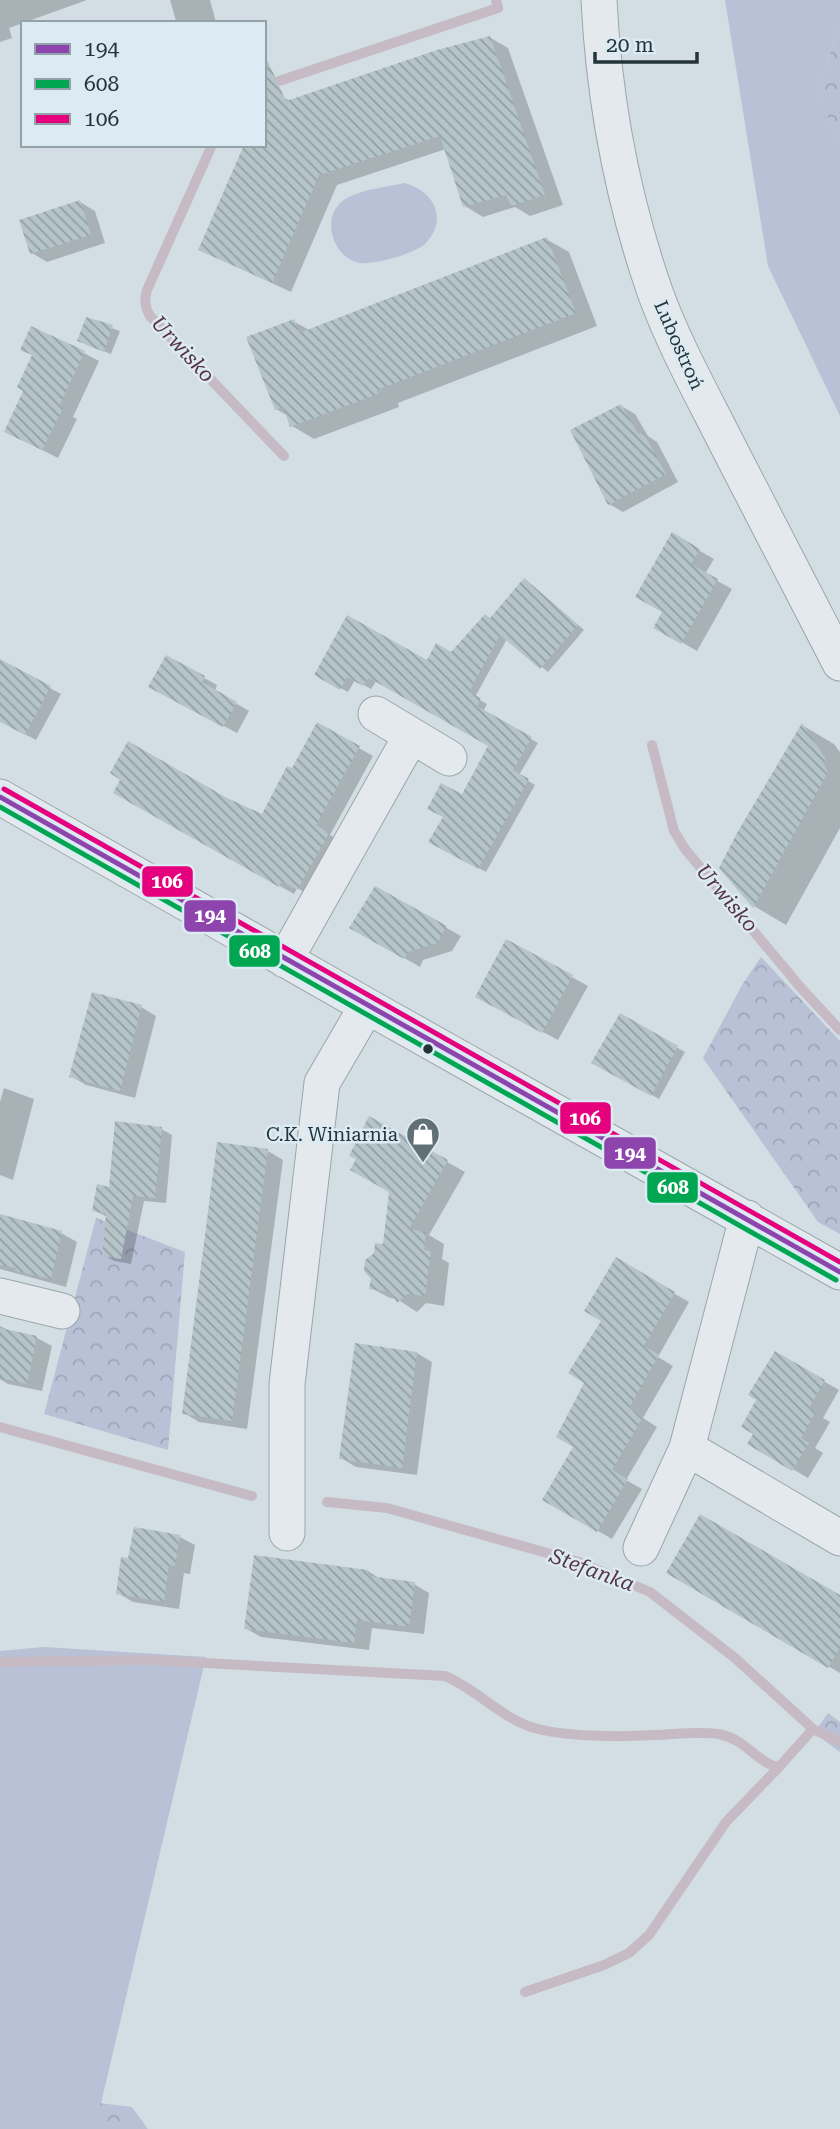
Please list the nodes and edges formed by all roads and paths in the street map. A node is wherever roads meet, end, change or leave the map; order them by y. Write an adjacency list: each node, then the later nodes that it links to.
1 (599, 0): 2 (street, Lubostroń)
2 (840, 663)
3 (376, 714): 4 (street)
4 (411, 736): 5 (street); 7 (street)
5 (449, 758)
6 (3, 807): 7 (street)
7 (285, 960): 8 (street)
8 (367, 1006): 9 (street); 14 (street)
9 (747, 1218): 10 (street); 13 (street)
10 (840, 1272)
11 (0, 1296): 12 (street)
12 (62, 1311)
13 (687, 1448): 15 (street); 16 (street)
14 (286, 1533)
15 (840, 1538)
16 (641, 1548)

